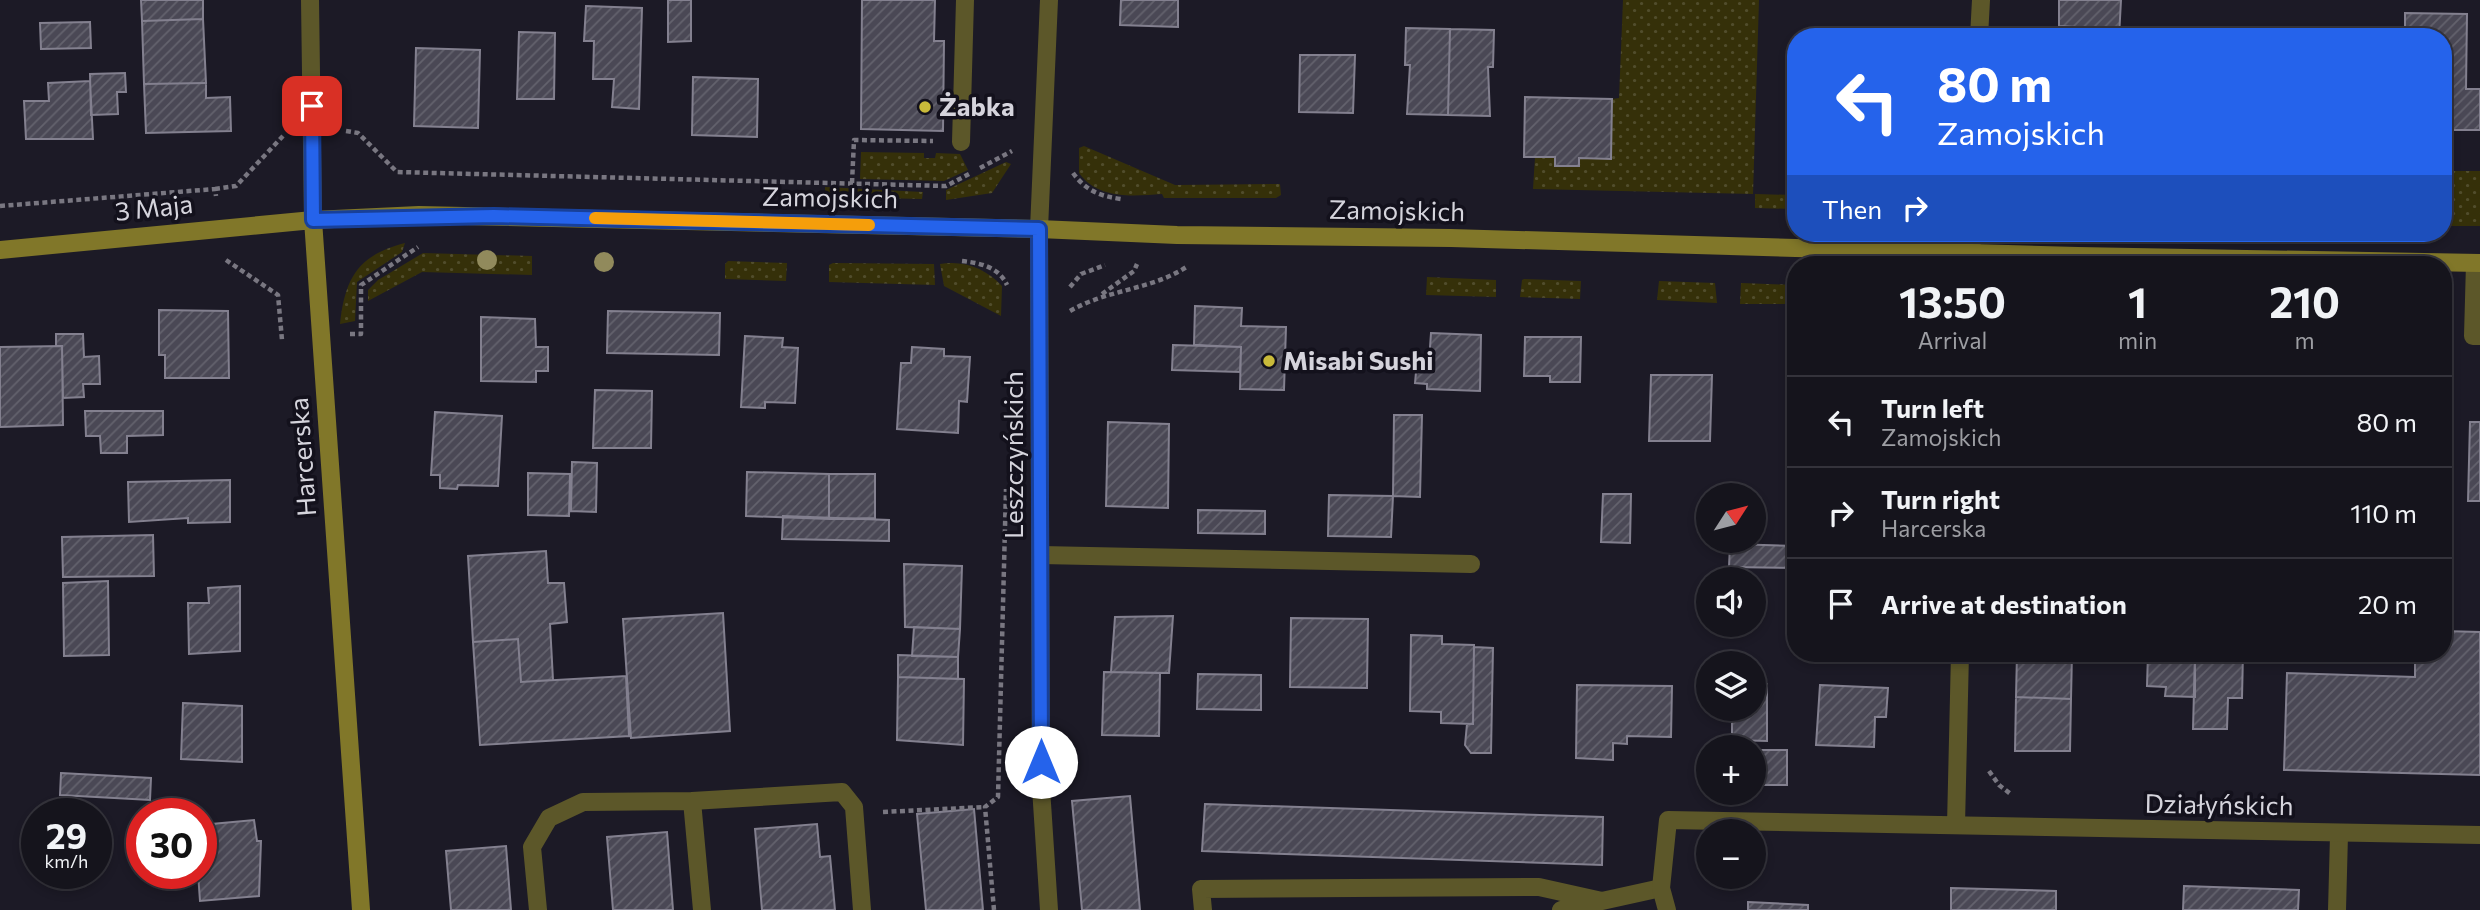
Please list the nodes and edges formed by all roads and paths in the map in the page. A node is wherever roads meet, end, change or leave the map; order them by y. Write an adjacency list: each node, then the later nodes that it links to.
1 (310, 0): 16 (street, Harcerska)
2 (965, 0): 9 (street)
3 (1049, 0): 17 (street, Leszczyńskich)
4 (1981, 0): 5 (street)
5 (1979, 28)
6 (346, 131): 11 (path)
7 (288, 134): 12 (path)
8 (1013, 138): 11 (path)
9 (961, 142): 11 (path)
10 (1071, 165): 14 (path)
11 (852, 183)
12 (215, 188): 13 (path); 15 (path)
13 (216, 196)
14 (1125, 199)
15 (0, 206)
16 (313, 220): 17 (street, Zamojskich); 19 (street, 3 Maja); 49 (street, Harcerska)
17 (1039, 229): 20 (street, Zamojskich); 36 (street, Leszczyńskich)
18 (431, 247): 32 (path)
19 (0, 250)
20 (1919, 256)
21 (223, 258): 34 (path)
22 (953, 260): 28 (path)
23 (2452, 263): 24 (street, Zamojskich)
24 (2477, 263): 33 (street)
25 (1108, 264): 29 (path)
26 (1146, 264): 30 (path)
27 (1170, 265): 30 (path)
28 (1011, 293)
29 (1068, 294)
30 (1102, 295): 31 (path)
31 (1066, 302)
32 (346, 335)
33 (2480, 336)
34 (282, 340)
35 (1006, 485): 42 (path)
36 (1041, 555): 37 (street); 54 (street, Leszczyńskich)
37 (1471, 564)
38 (1960, 662): 44 (street)
39 (1984, 759): 40 (path)
40 (2024, 798)
41 (692, 801): 43 (street); 50 (street); 51 (street)
42 (985, 807): 43 (path); 53 (path)
43 (855, 814): 52 (street)
44 (1956, 825): 45 (street, Działyńskich); 47 (street, Działyńskich)
45 (2339, 835): 46 (street, Działyńskich); 58 (street)
46 (2480, 835)
47 (1661, 888): 48 (street); 57 (street)
48 (1602, 901): 55 (street); 56 (street)
49 (361, 910)
50 (538, 910)
51 (702, 910)
52 (862, 910)
53 (994, 910)
54 (1049, 910)
55 (1203, 910)
56 (1561, 910)
57 (1667, 910)
58 (2337, 910)

